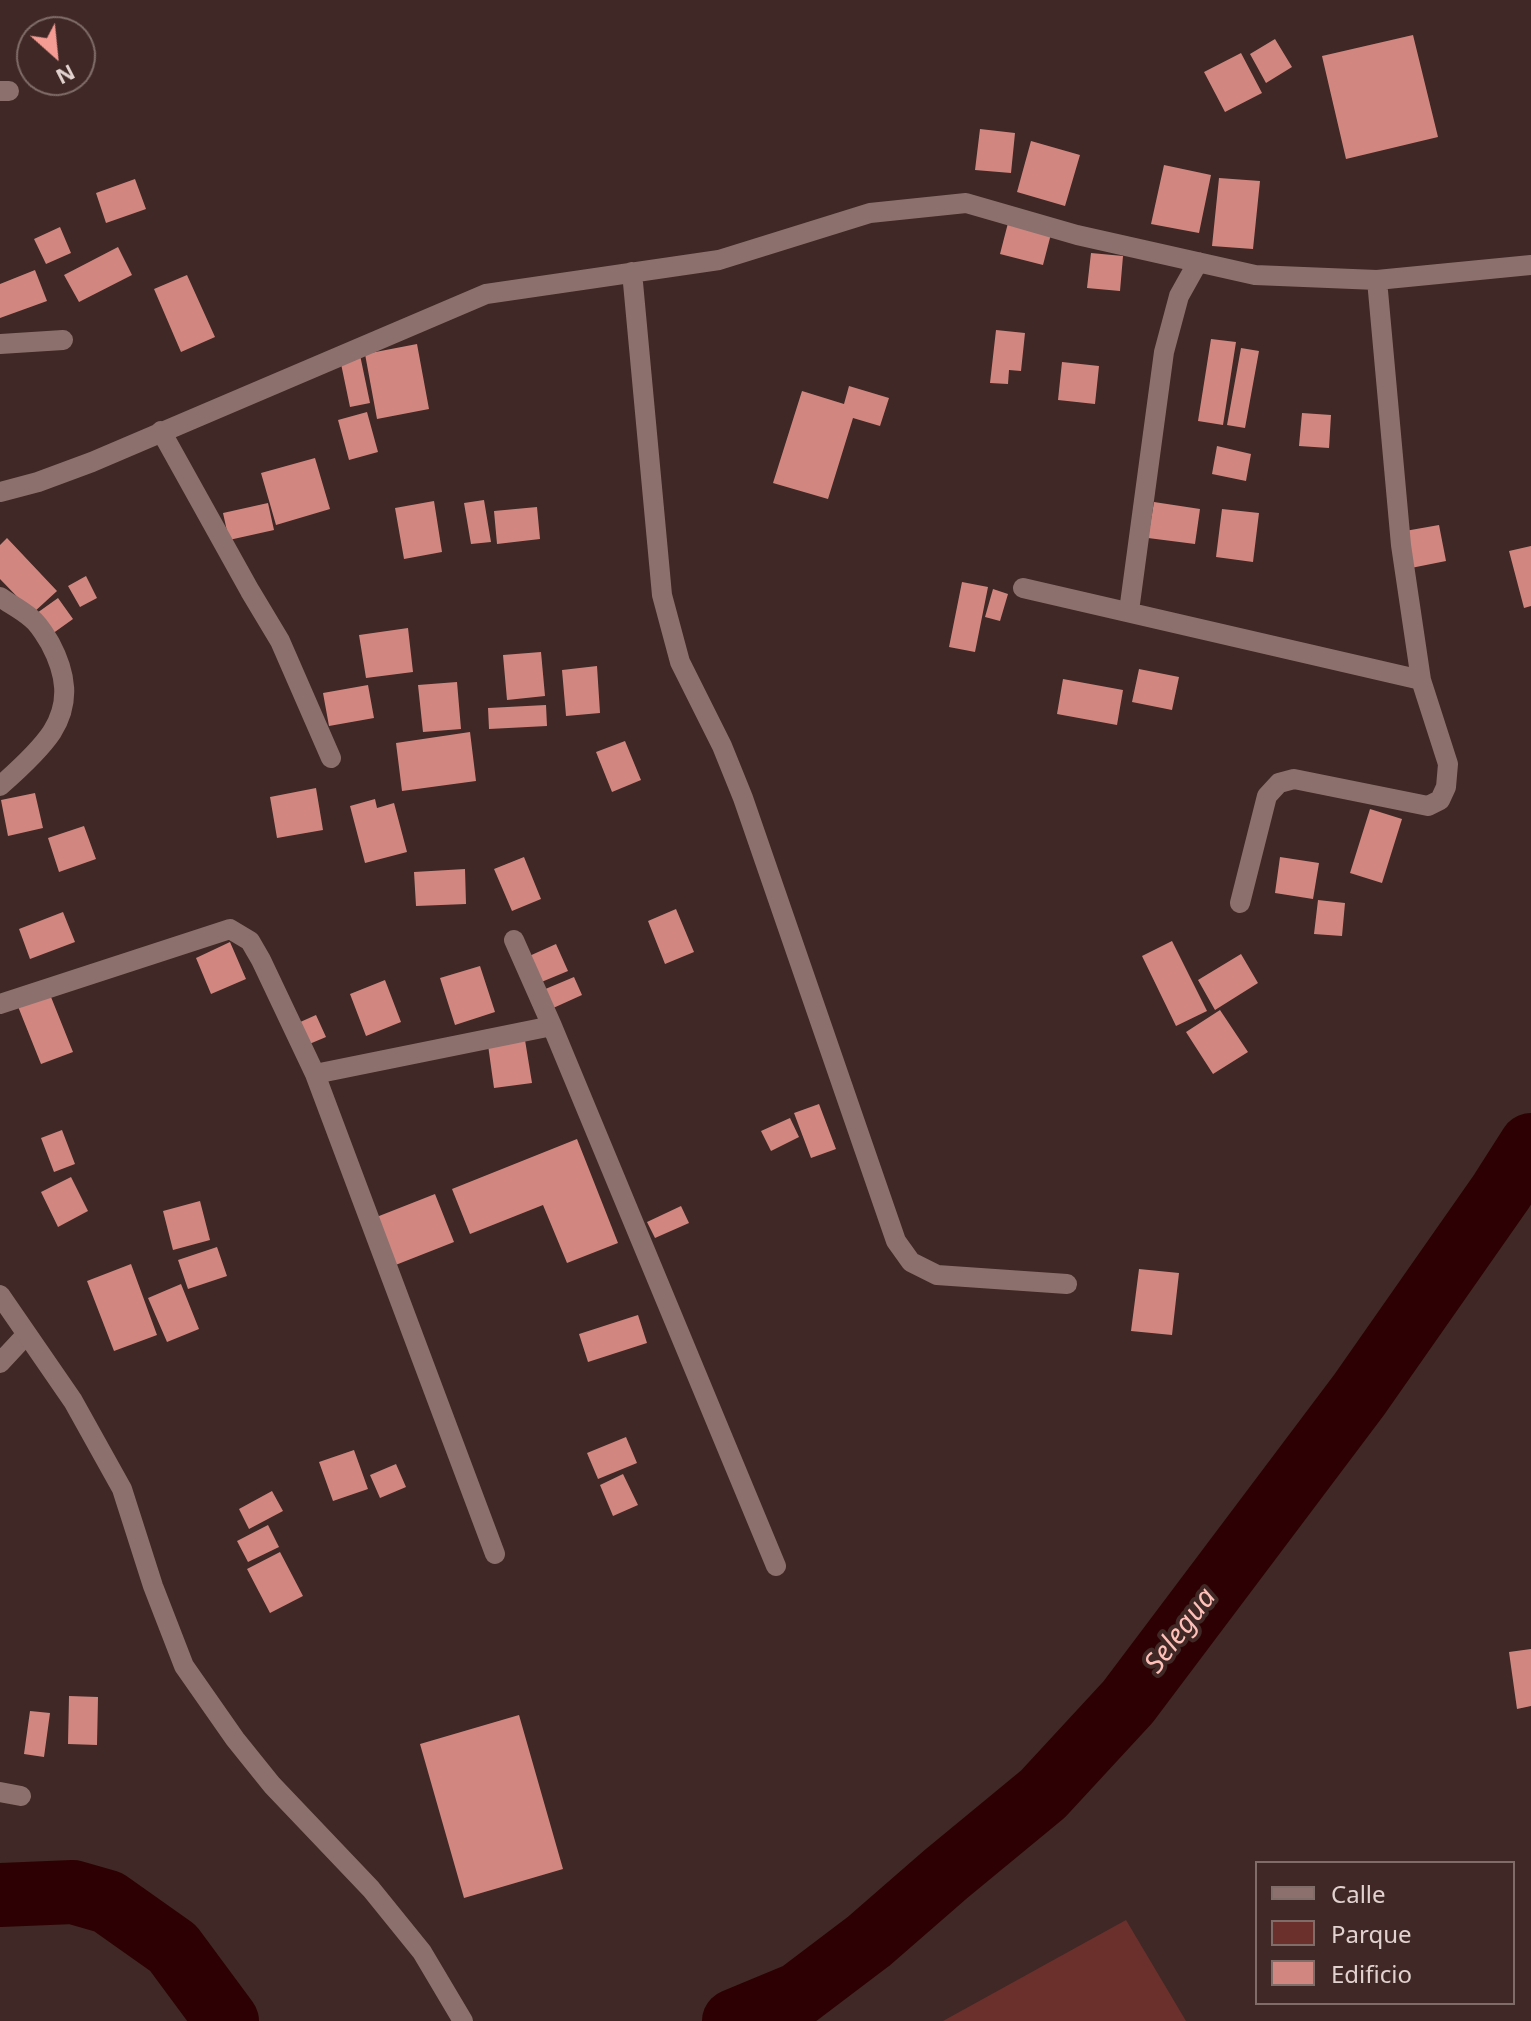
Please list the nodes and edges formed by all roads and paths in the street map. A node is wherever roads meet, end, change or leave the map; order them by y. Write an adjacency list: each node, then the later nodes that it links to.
1 (1198, 262): 3 (street); 4 (street); 11 (street)
2 (1531, 265): 4 (street)
3 (632, 272): 7 (street); 20 (street)
4 (1377, 280): 12 (street)
5 (63, 340): 6 (street)
6 (0, 344)
7 (161, 431): 8 (street); 13 (street)
8 (0, 492)
9 (1023, 588): 11 (street)
10 (0, 597): 14 (street)
11 (1129, 611): 12 (street)
12 (1421, 680): 15 (street)
13 (331, 758)
14 (0, 786)
15 (1240, 903)
16 (514, 940): 18 (street)
17 (0, 1004): 19 (street)
18 (552, 1026): 19 (street); 25 (street)
19 (315, 1074): 24 (street)
20 (1067, 1284)
21 (0, 1295): 22 (street)
22 (26, 1335): 23 (street); 28 (street)
23 (0, 1363)
24 (495, 1554)
25 (776, 1566)
26 (0, 1792): 27 (street)
27 (21, 1796)
28 (463, 2021)

